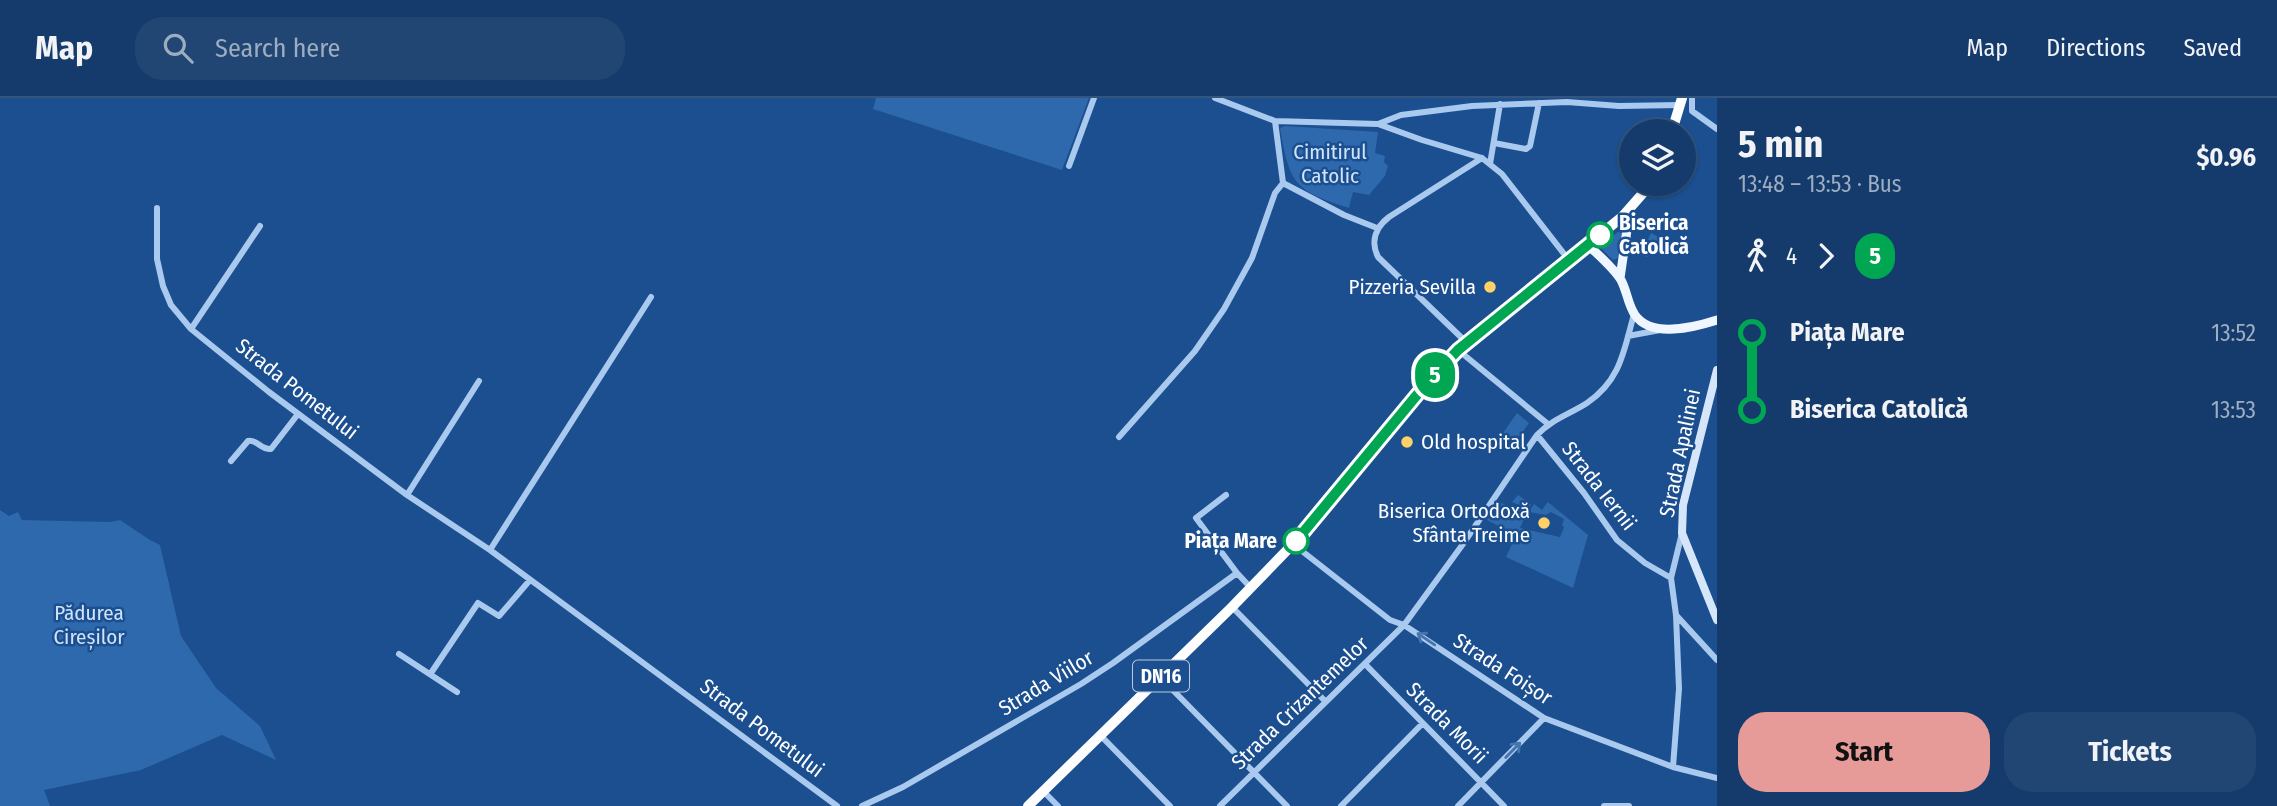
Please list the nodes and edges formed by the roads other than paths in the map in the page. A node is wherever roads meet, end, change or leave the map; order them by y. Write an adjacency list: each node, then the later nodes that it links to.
1 (1094, 98): 14 (street)
2 (1215, 98): 8 (street)
3 (1692, 98): 10 (street)
4 (1681, 102): 5 (street); 7 (highway)
5 (1539, 103): 6 (street); 11 (street)
6 (1500, 104): 9 (street); 11 (street)
7 (1676, 119)
8 (1275, 121): 9 (street); 15 (street)
9 (1378, 124): 12 (street)
10 (1717, 129)
11 (1494, 143): 13 (street)
12 (1482, 158): 13 (street); 20 (street)
13 (1490, 164): 22 (street)
14 (1069, 166)
15 (1283, 183): 20 (street); 36 (street)
16 (1640, 196): 18 (highway, DN16)
17 (157, 208): 27 (street, Strada Pometului)
18 (1622, 217): 21 (highway, DN16); 23 (main road)
19 (260, 226): 27 (street)
20 (1377, 228): 30 (street)
21 (1587, 244): 22 (highway, DN16); 23 (main road)
22 (1568, 259): 30 (highway, DN16)
23 (1620, 278): 25 (main road)
24 (651, 297): 42 (street)
25 (1634, 314): 28 (main road); 29 (street, Strada Crizantemelor)
26 (1717, 320): 28 (main road)
27 (191, 329): 33 (street, Strada Pometului)
28 (1665, 329): 29 (street)
29 (1628, 336): 34 (street, Strada Crizantemelor)
30 (1462, 346): 34 (street); 41 (highway, DN16)
31 (1717, 370): 40 (street, Strada Apalinei)
32 (479, 381): 38 (street)
33 (298, 414): 37 (street); 38 (street, Strada Pometului)
34 (1548, 424): 35 (street, Strada Crizantemelor)
35 (1537, 435): 44 (street, Strada Iernii); 50 (street, Strada Crizantemelor)
36 (1119, 437)
37 (231, 461)
38 (407, 495): 42 (street, Strada Pometului)
39 (1226, 495): 43 (street)
40 (1682, 533): 44 (street); 49 (street, Strada Apalinei)
41 (1293, 544): 46 (highway, DN16); 50 (street, Strada Foișor)
42 (490, 550): 45 (street, Strada Pometului)
43 (1237, 573): 46 (street); 67 (street, Strada Viilor)
44 (1671, 578): 48 (street)
45 (530, 580): 54 (street); 66 (street, Strada Pometului)
46 (1251, 587): 47 (highway, DN16)
47 (1232, 607): 55 (highway, DN16); 57 (street)
48 (1676, 615): 52 (street); 61 (street)
49 (1717, 621)
50 (1404, 625): 53 (street, Strada Crizantemelor); 58 (street, Strada Foișor, one-way to 50)
51 (399, 654): 54 (street)
52 (1717, 660)
53 (1365, 664): 57 (street, Strada Crizantemelor); 59 (street, Strada Morii)
54 (431, 673): 56 (street)
55 (1160, 677): 60 (highway, DN16); 62 (street)
56 (457, 692)
57 (1325, 701): 62 (street, Strada Crizantemelor)
58 (1544, 719): 61 (street, Strada Foișor); 64 (street, one-way to 58)
59 (1423, 724): 64 (street, Strada Morii); 73 (street)
60 (1100, 735): 65 (highway, DN16); 70 (street)
61 (1673, 767): 63 (street, Strada Foișor)
62 (1253, 772): 71 (street, Strada Crizantemelor); 72 (street)
63 (1717, 778)
64 (1482, 782): 74 (street); 75 (street, Strada Morii)
65 (1043, 791): 68 (highway, DN16); 69 (street)
66 (837, 806)
67 (862, 806)
68 (1028, 806)
69 (1058, 806)
70 (1170, 806)
71 (1220, 806)
72 (1287, 806)
73 (1341, 806)
74 (1458, 806)
75 (1504, 806)
76 (1604, 806): 77 (street)
77 (1629, 806)

